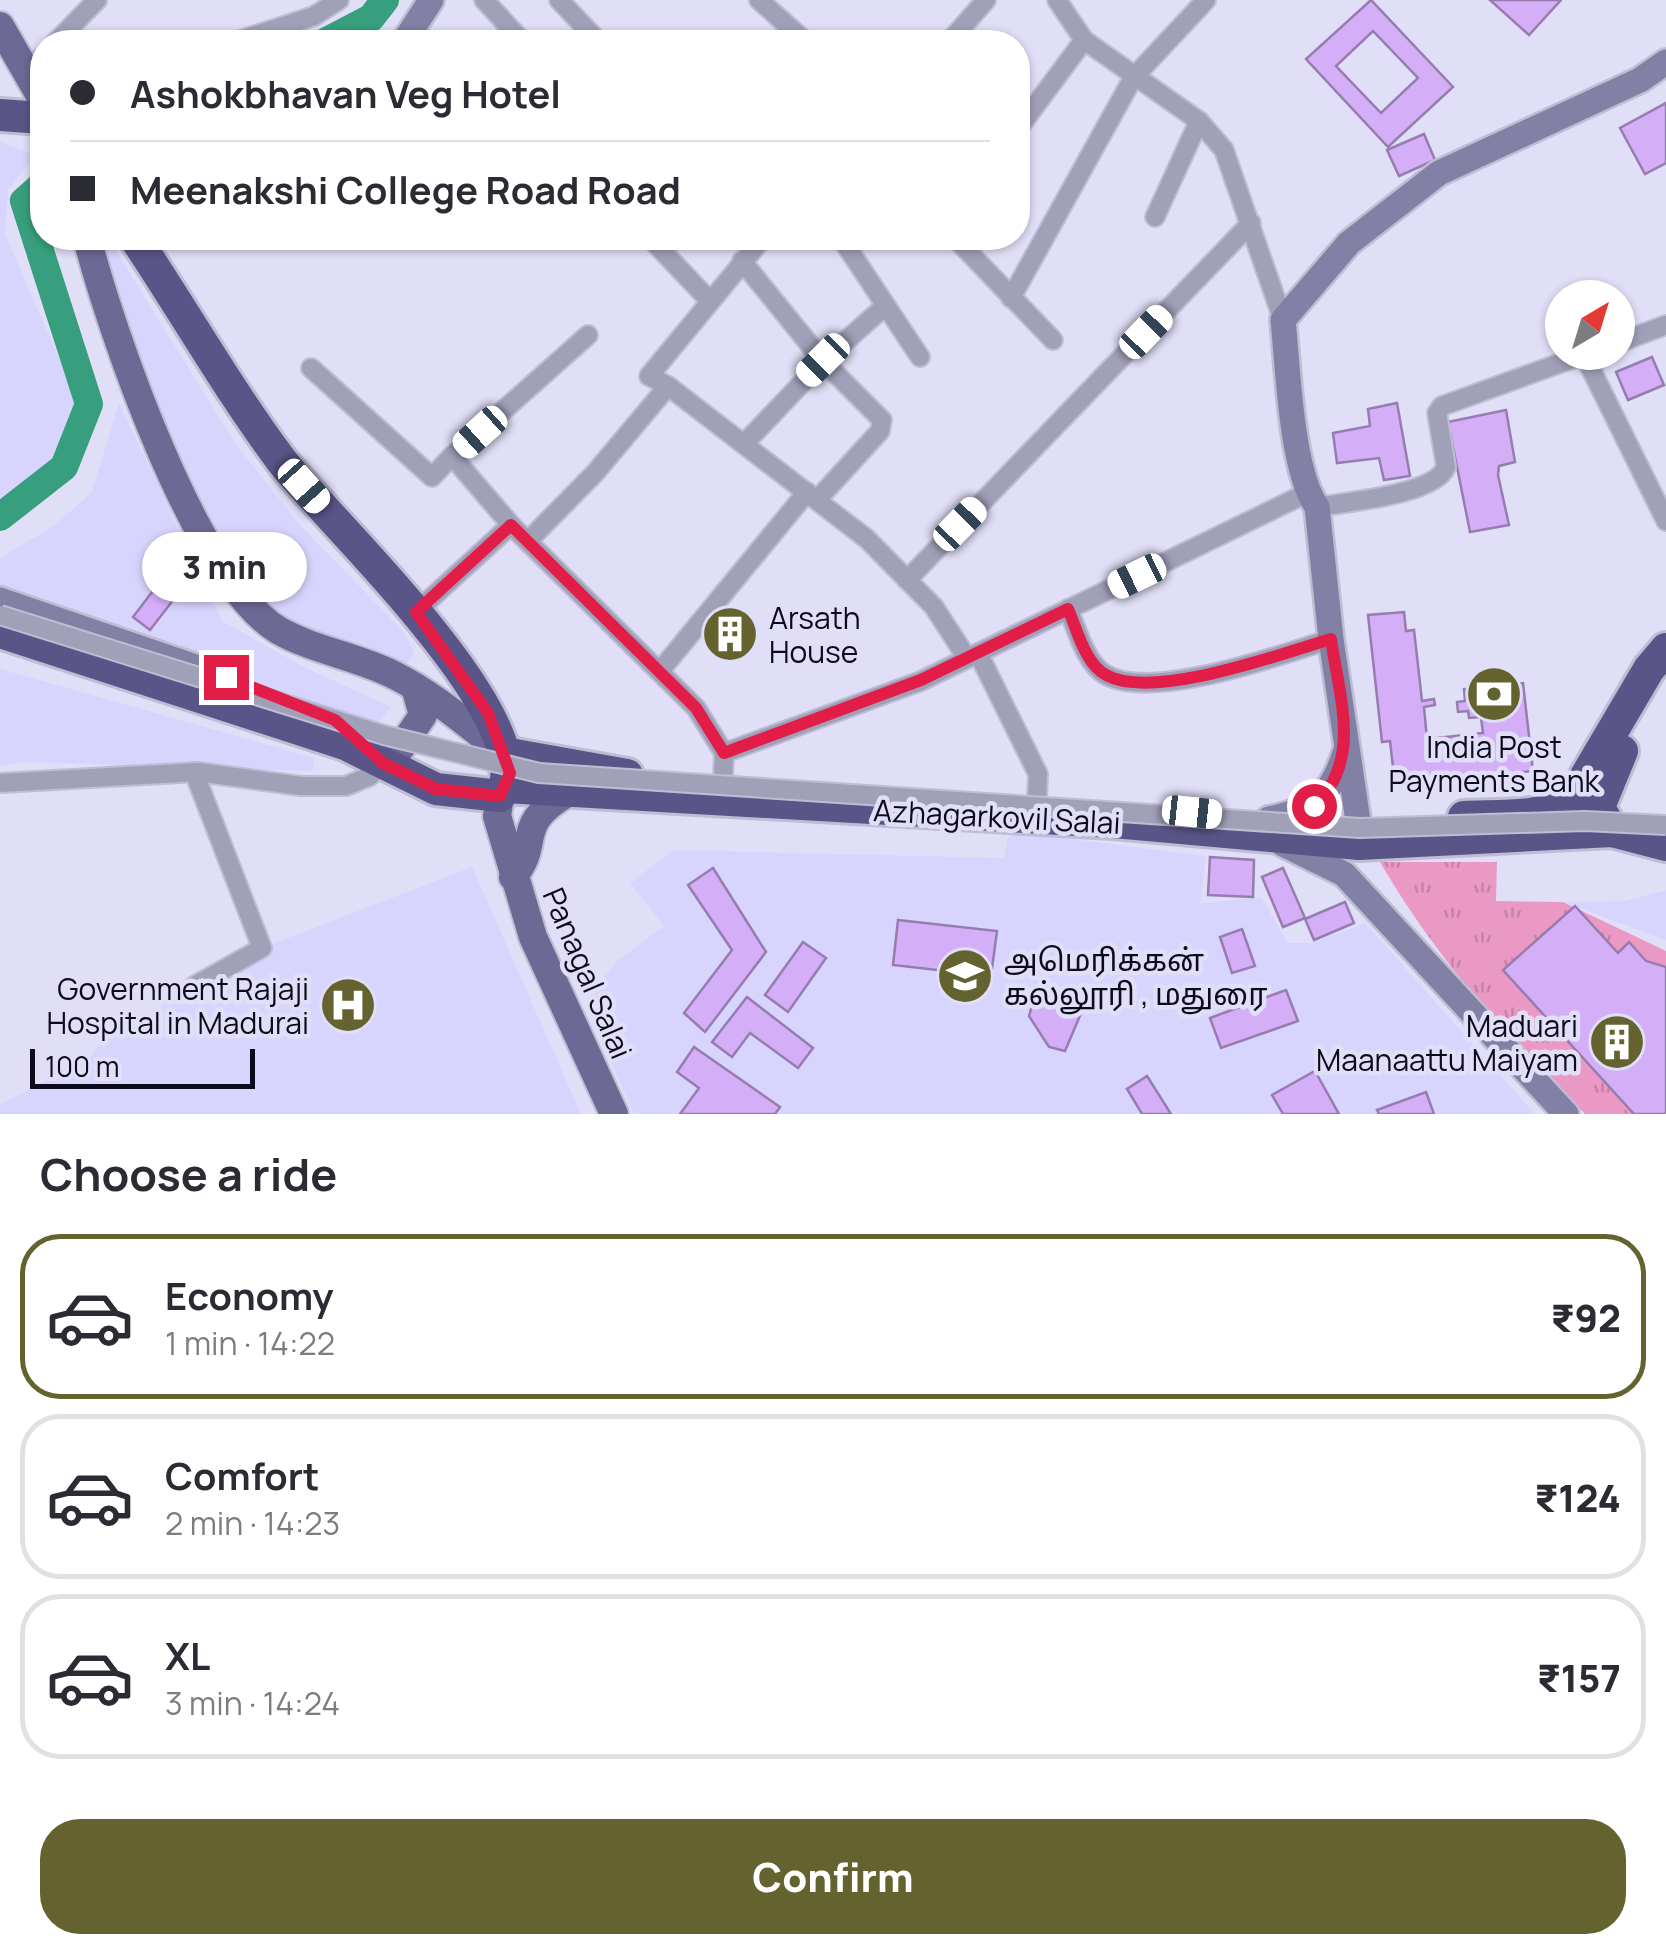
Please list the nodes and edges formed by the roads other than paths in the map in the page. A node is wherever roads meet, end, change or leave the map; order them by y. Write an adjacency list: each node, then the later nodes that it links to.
1 (97, 0): 11 (street)
2 (339, 0): 12 (street)
3 (431, 0): 13 (main road)
4 (484, 0): 14 (street)
5 (559, 0): 15 (street)
6 (760, 0): 16 (street)
7 (1057, 0): 18 (street)
8 (1206, 0): 20 (street)
9 (982, 1): 17 (street)
10 (0, 26): 21 (main road)
11 (68, 30)
12 (271, 30)
13 (412, 30)
14 (511, 30)
15 (588, 30)
16 (793, 30)
17 (959, 30)
18 (1084, 40): 20 (street); 23 (street)
19 (1666, 62): 38 (main road)
20 (1133, 78): 25 (street); 35 (street)
21 (30, 83)
22 (30, 102): 24 (highway)
23 (1030, 113)
24 (0, 115)
25 (1199, 121): 26 (street); 27 (street)
26 (1156, 216)
27 (1252, 222): 38 (street); 56 (street)
28 (90, 250): 66 (main road)
29 (143, 250): 59 (highway)
30 (661, 250): 36 (street)
31 (752, 250): 34 (street)
32 (849, 250): 37 (street)
33 (966, 250): 35 (street)
34 (742, 261): 36 (street); 44 (street)
35 (1011, 298): 42 (street)
36 (708, 299): 48 (street)
37 (884, 307): 43 (street); 44 (street)
38 (1284, 320): 52 (main road)
39 (1666, 325): 41 (street)
40 (588, 335): 50 (street)
41 (1635, 337)
42 (1053, 340)
43 (920, 357)
44 (823, 360): 49 (street); 51 (street)
45 (311, 368): 50 (street)
46 (1545, 369): 52 (street)
47 (1595, 370): 53 (street)
48 (668, 386): 49 (street); 55 (street)
49 (744, 444): 51 (street)
50 (452, 456): 54 (street)
51 (812, 496): 56 (street); 65 (street)
52 (1312, 500): 58 (street); 62 (main road)
53 (1666, 521)
54 (511, 525): 55 (street); 59 (street)
55 (528, 541): 65 (street)
56 (907, 580): 64 (street)
57 (0, 600): 70 (main road)
58 (1068, 609): 62 (street); 64 (street)
59 (416, 612): 69 (highway)
60 (0, 616): 77 (street, bridge)
61 (0, 632): 70 (highway, Azhagarkovil Salai)
62 (1331, 639): 68 (main road)
63 (1666, 650): 67 (highway)
64 (972, 656): 71 (street); 76 (street)
65 (660, 671): 71 (street)
66 (415, 687): 69 (main road); 70 (main road)
67 (1618, 723): 79 (highway); 80 (highway, Azhagarkovil Salai)
68 (1347, 748): 78 (main road); 80 (main road)
69 (504, 753): 71 (highway, Azhagarkovil Salai); 74 (highway)
70 (383, 763): 72 (street); 74 (highway, Azhagarkovil Salai)
71 (724, 766): 76 (highway, Azhagarkovil Salai)
72 (194, 772): 73 (street); 84 (street)
73 (0, 784)
74 (503, 792): 75 (highway, Azhagarkovil Salai); 82 (main road, Panagal Salai)
75 (570, 792): 78 (highway, Azhagarkovil Salai); 82 (main road)
76 (1036, 799): 78 (highway, Azhagarkovil Salai)
77 (1666, 825)
78 (1261, 827): 80 (highway, Azhagarkovil Salai); 83 (main road)
79 (1612, 831): 80 (highway, Azhagarkovil Salai); 81 (highway, Azhagarkovil Salai)
80 (1358, 833): 83 (main road)
81 (1666, 845)
82 (513, 877): 85 (main road, Panagal Salai)
83 (1379, 912): 86 (main road)
84 (194, 986)
85 (614, 1114)
86 (1566, 1114)

